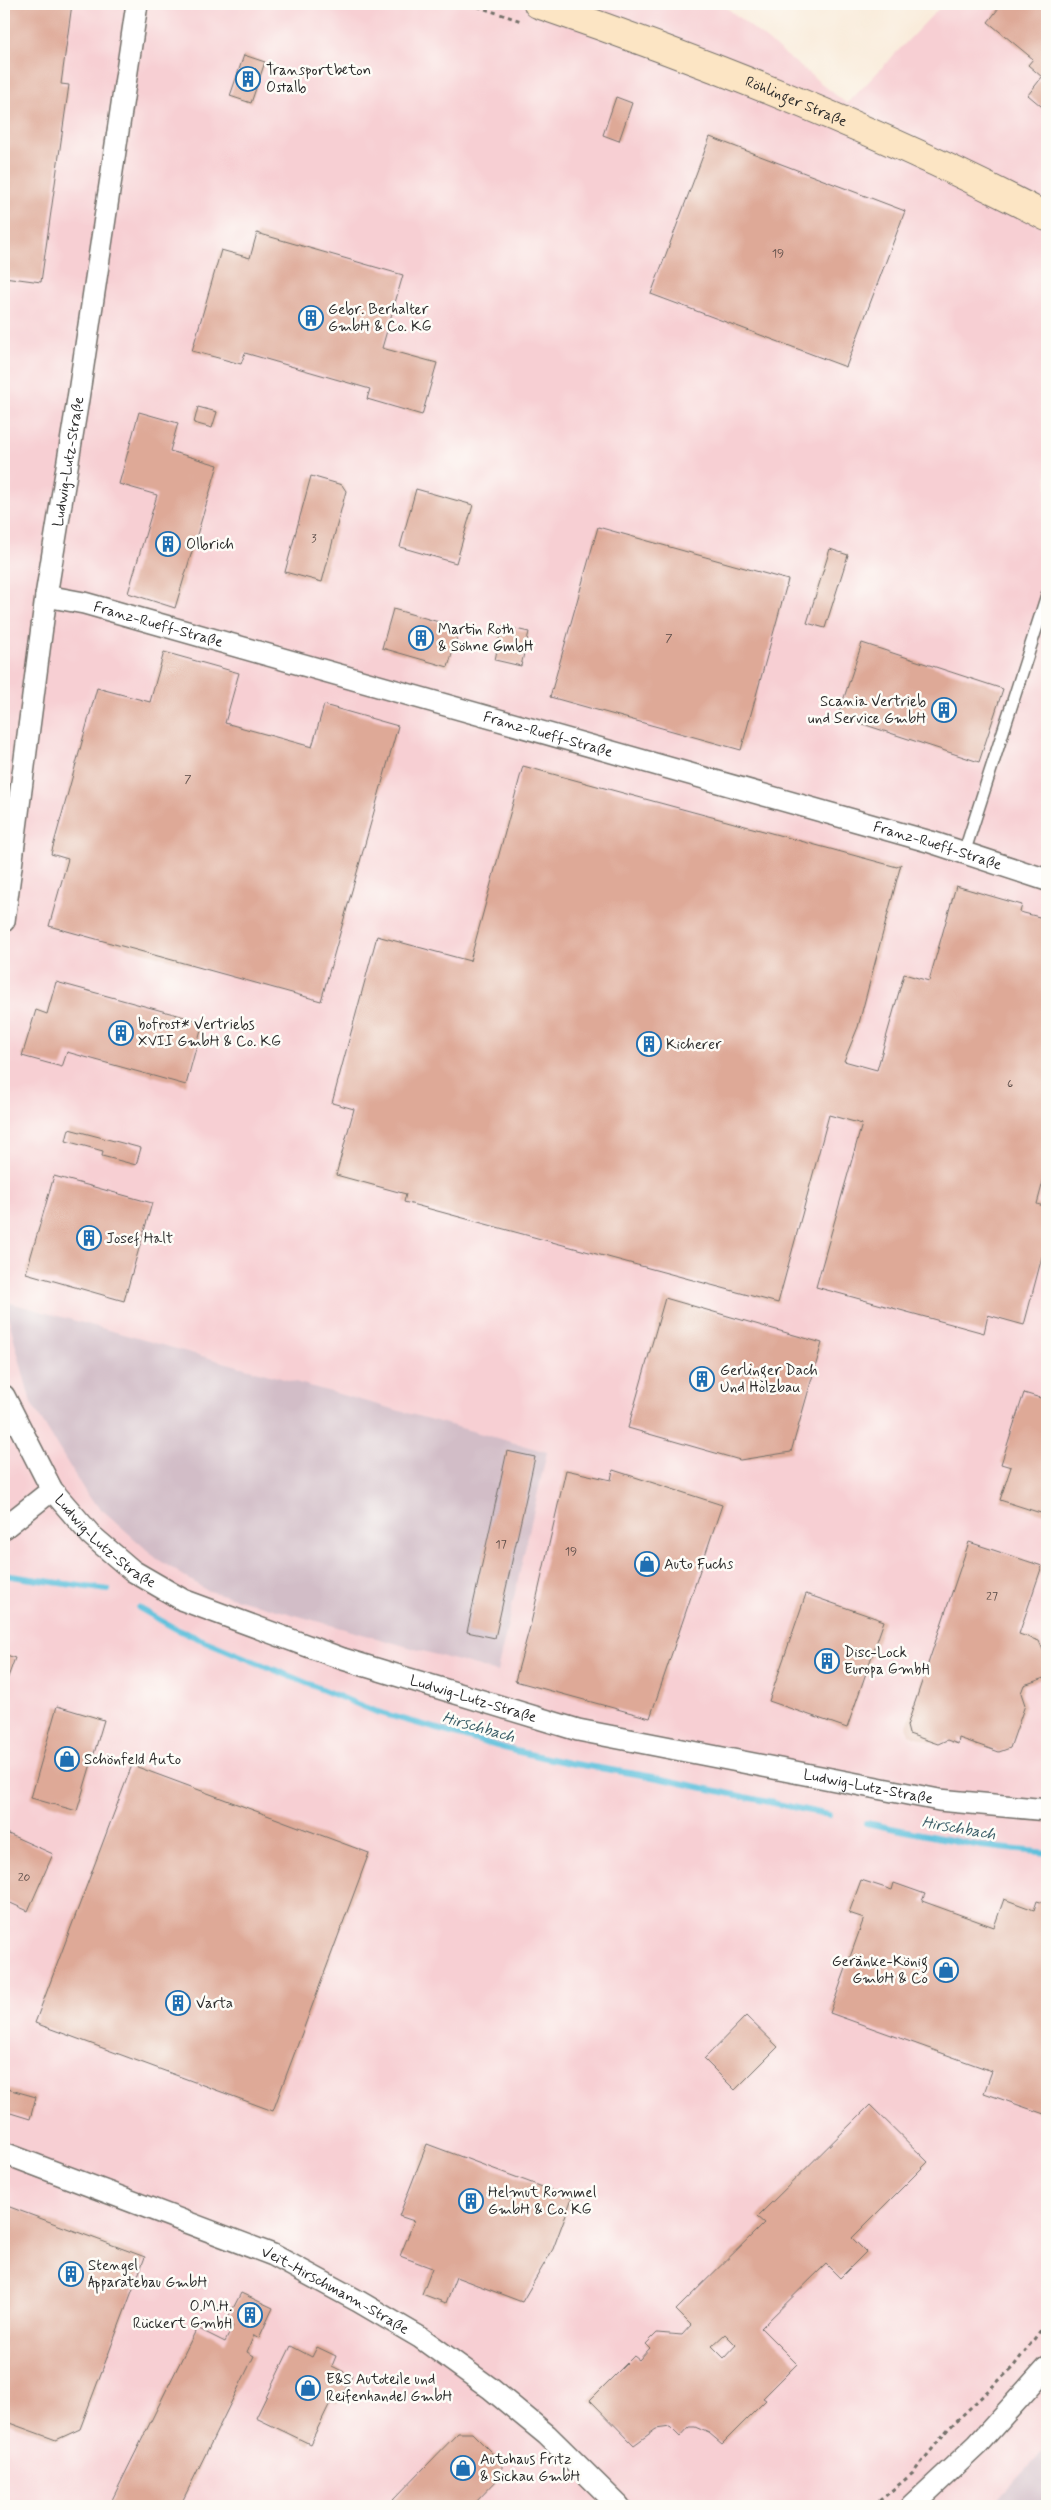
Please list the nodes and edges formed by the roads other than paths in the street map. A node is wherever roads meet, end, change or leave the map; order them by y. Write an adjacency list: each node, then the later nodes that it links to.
1 (137, 4): 5 (street, Ludwig-Lutz-Straße)
2 (538, 4): 3 (street, Röhlinger Straße)
3 (1047, 217)
4 (1047, 595): 6 (lane)
5 (46, 596): 6 (street, Franz-Rueff-Straße); 8 (street, Ludwig-Lutz-Straße)
6 (964, 853): 7 (street, Franz-Rueff-Straße)
7 (1047, 880)
8 (4, 921)
9 (4, 1396): 10 (street, Ludwig-Lutz-Straße)
10 (52, 1490): 11 (street); 12 (street, Ludwig-Lutz-Straße)
11 (4, 1528)
12 (1047, 1810)
13 (4, 2153): 15 (street, Veit-Hirschmann-Straße)
14 (1047, 2367): 16 (street)
15 (619, 2506)
16 (912, 2506)

